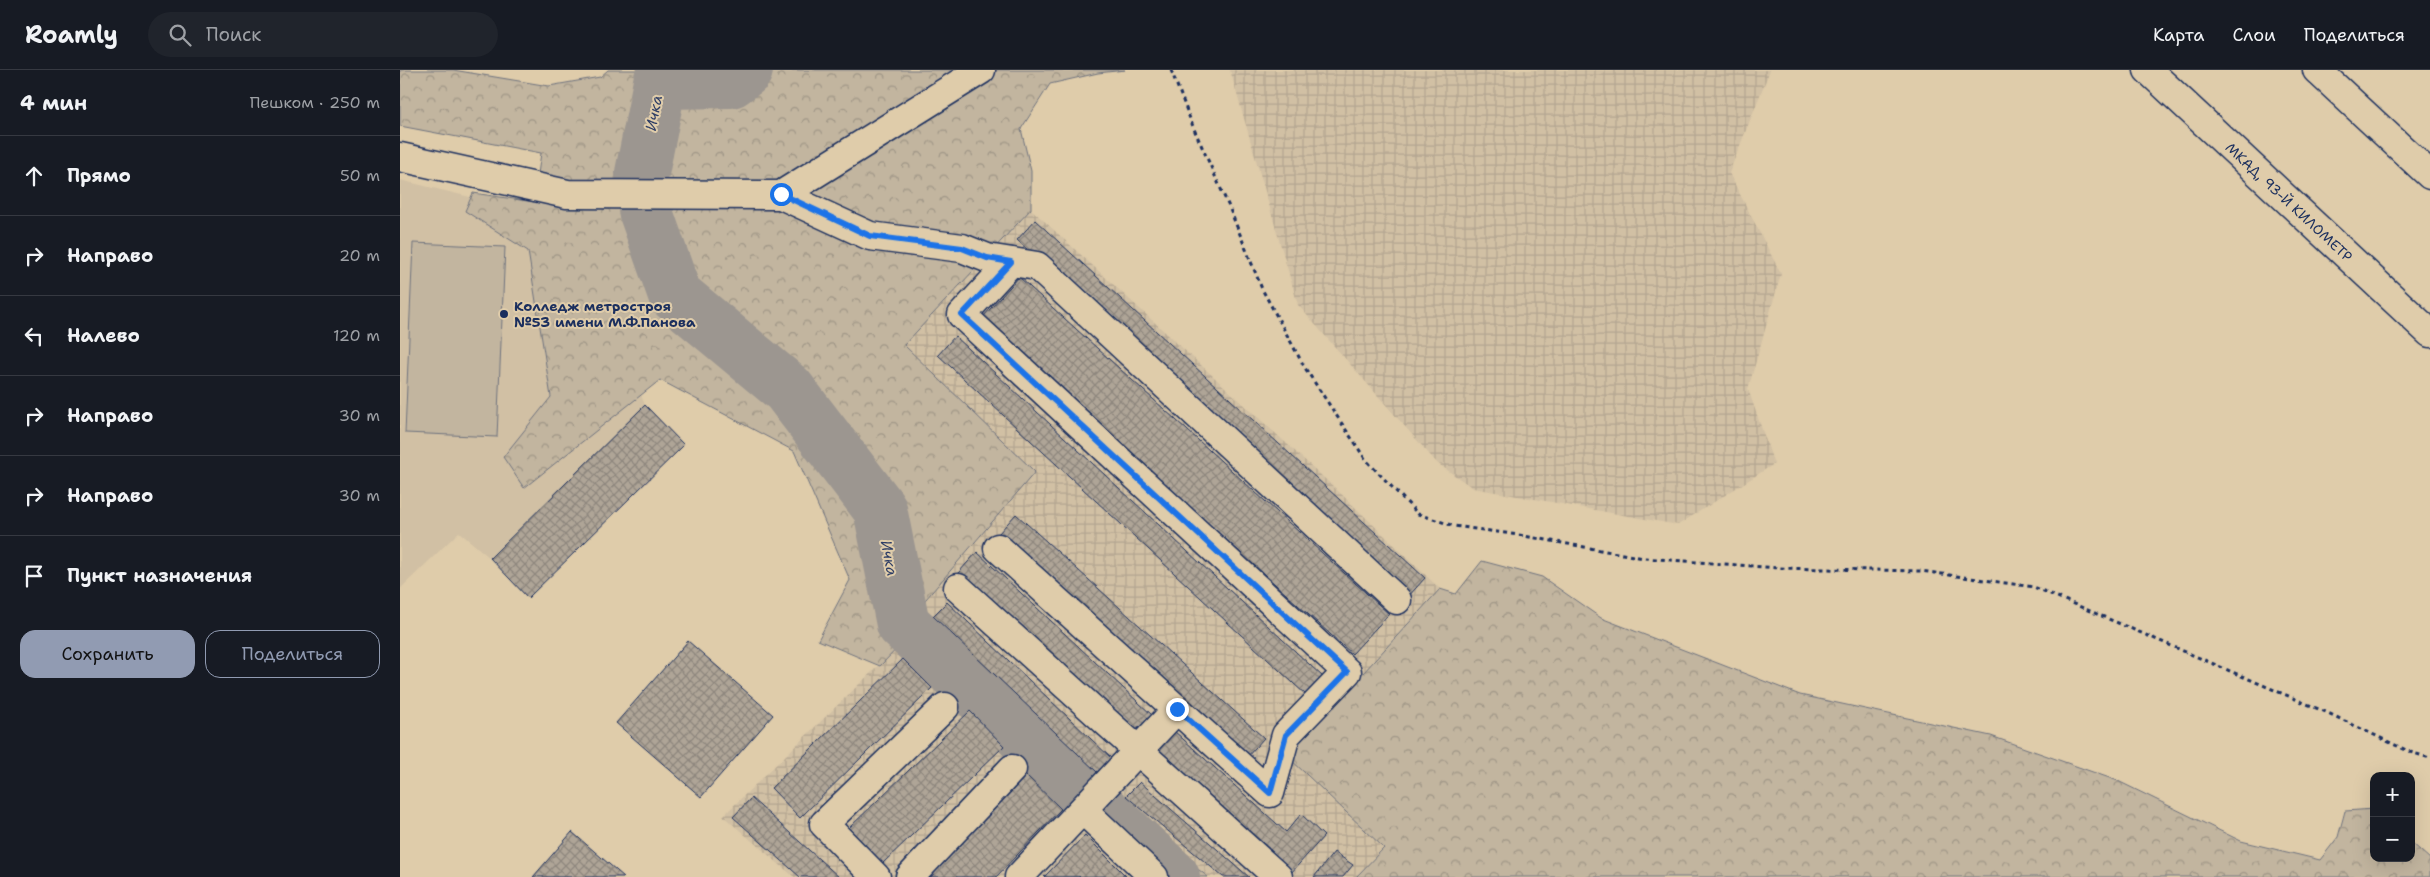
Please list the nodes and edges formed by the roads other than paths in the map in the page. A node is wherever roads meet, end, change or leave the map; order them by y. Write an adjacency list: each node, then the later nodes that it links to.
1 (981, 70): 6 (main road)
2 (2148, 70): 8 (main road, МКАД, 93-Й КИЛОМЕТР)
3 (2318, 70): 5 (main road)
4 (400, 156): 6 (main road)
5 (2430, 175)
6 (781, 194): 7 (main road)
7 (1011, 262): 11 (main road); 13 (main road)
8 (2430, 333)
9 (998, 548): 13 (main road)
10 (958, 588): 14 (main road)
11 (1398, 600)
12 (945, 707): 17 (main road)
13 (1177, 709): 14 (main road)
14 (1137, 752): 16 (main road); 21 (main road)
15 (1012, 769): 18 (main road)
16 (1082, 810): 19 (main road); 20 (main road)
17 (876, 877)
18 (910, 877)
19 (1019, 877)
20 (1154, 877)
21 (1278, 877)

